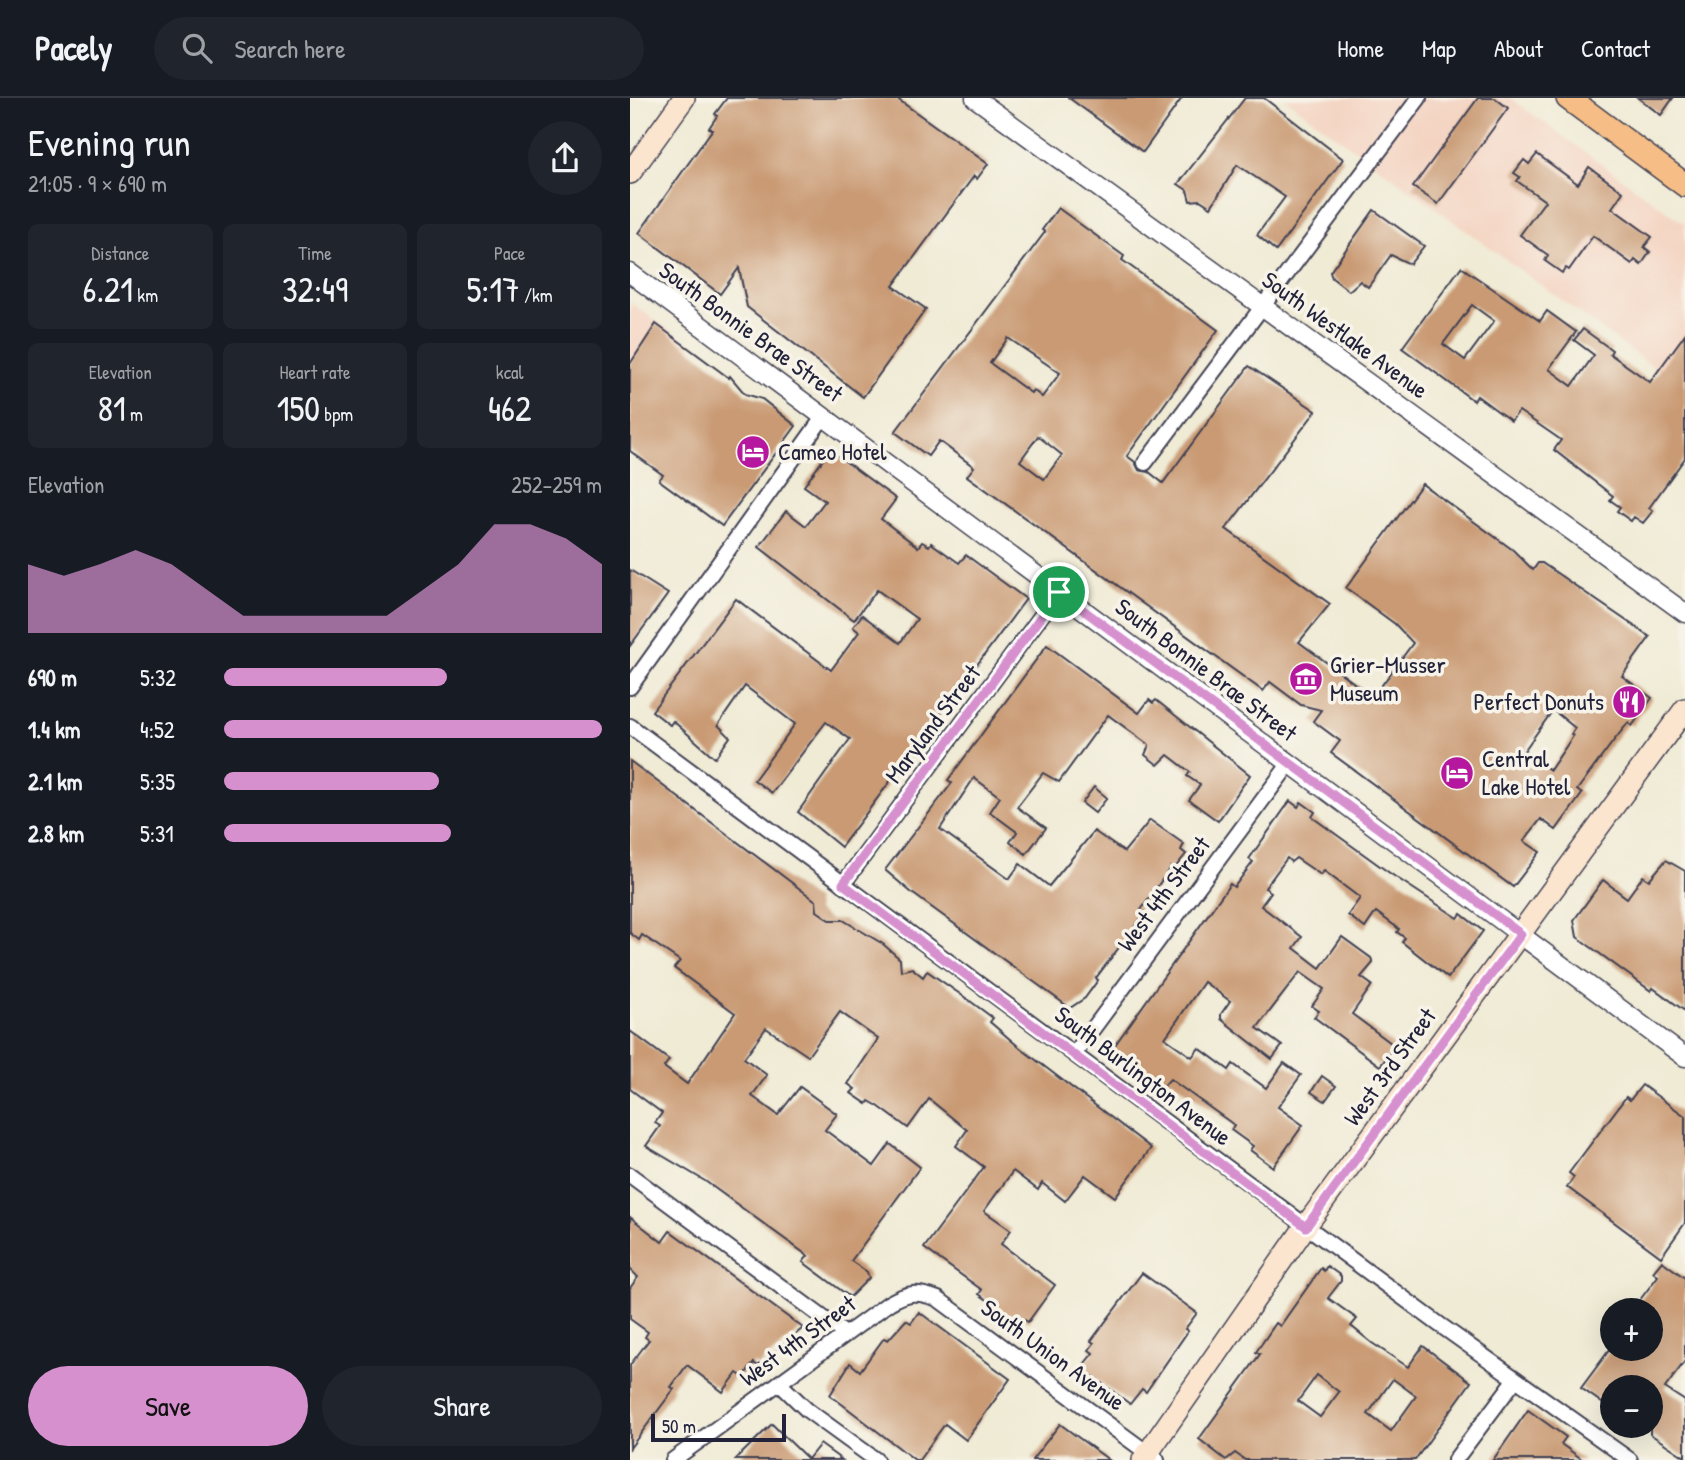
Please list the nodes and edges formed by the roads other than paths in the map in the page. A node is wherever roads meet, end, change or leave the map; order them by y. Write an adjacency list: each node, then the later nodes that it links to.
1 (684, 98): 5 (main road)
2 (975, 98): 8 (street, South Westlake Avenue)
3 (1419, 98): 8 (street)
4 (1567, 98): 6 (main road)
5 (630, 173)
6 (1685, 185)
7 (630, 273): 9 (street, South Bonnie Brae Street)
8 (1264, 306): 10 (street); 12 (street, South Westlake Avenue)
9 (824, 416): 11 (street, South Bonnie Brae Street); 13 (street)
10 (1145, 463)
11 (1059, 592): 16 (street, South Bonnie Brae Street); 17 (street, Maryland Street)
12 (1685, 613)
13 (630, 687)
14 (1685, 709): 18 (main road, West 3rd Street)
15 (630, 726): 17 (street, South Burlington Avenue)
16 (1290, 763): 18 (street, South Bonnie Brae Street); 19 (street, West 4th Street)
17 (843, 884): 19 (street, South Burlington Avenue)
18 (1521, 934): 20 (street, South Bonnie Brae Street); 22 (main road, West 3rd Street)
19 (1075, 1053): 22 (street, South Burlington Avenue)
20 (1685, 1057)
21 (630, 1175): 24 (street)
22 (1306, 1227): 25 (street, South Burlington Avenue); 27 (main road, West 3rd Street)
23 (919, 1292): 24 (street, West 4th Street); 27 (street, South Union Avenue)
24 (845, 1334): 26 (street, West 4th Street)
25 (1515, 1380): 30 (street); 31 (street, South Burlington Avenue)
26 (779, 1383): 28 (street, West 4th Street); 29 (street)
27 (1149, 1458)
28 (673, 1460)
29 (876, 1460)
30 (1455, 1460)
31 (1630, 1460)

